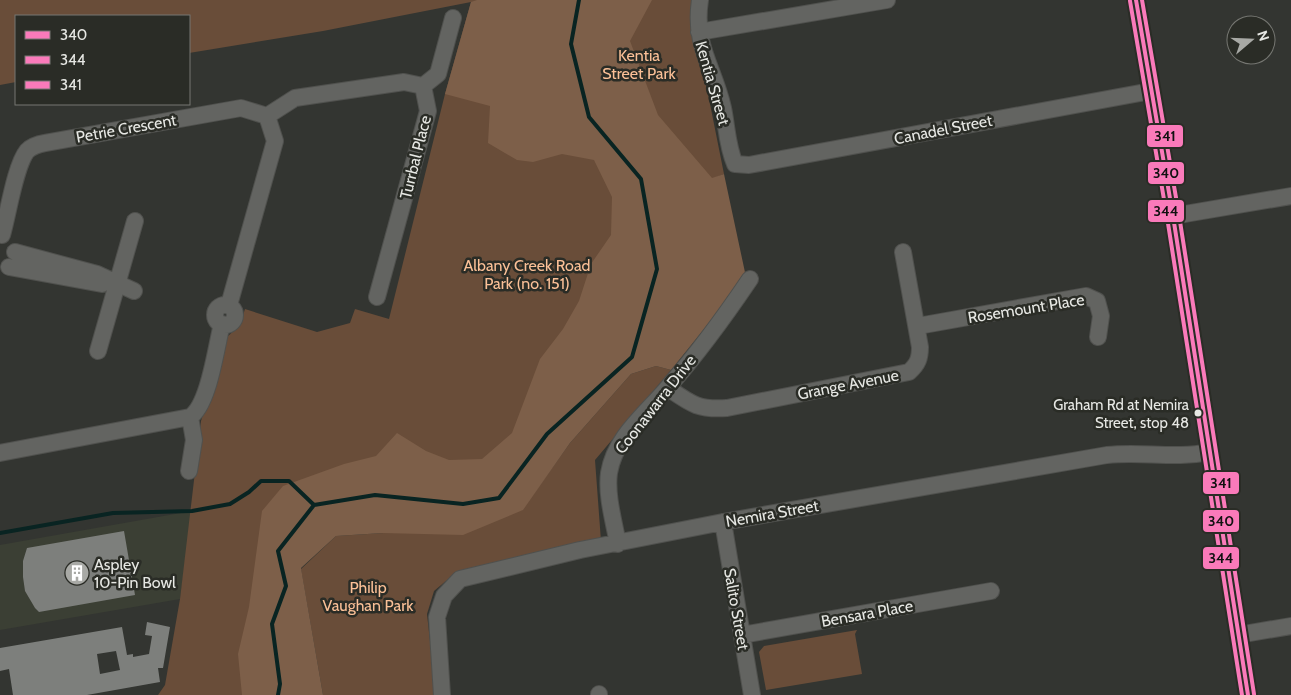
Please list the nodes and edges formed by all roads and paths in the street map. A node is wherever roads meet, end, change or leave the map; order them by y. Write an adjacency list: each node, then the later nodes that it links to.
1 (700, 0): 5 (street, Kentia Street)
2 (887, 0): 5 (street)
3 (1136, 0): 7 (street)
4 (453, 18): 6 (street)
5 (699, 32): 9 (street, Kentia Street)
6 (423, 86): 8 (street); 19 (street, Turrbal Place)
7 (1151, 91): 9 (street, Canadel Street); 11 (street)
8 (267, 116): 13 (street, Petrie Crescent); 24 (street)
9 (735, 164)
10 (1291, 196): 11 (street)
11 (1173, 216): 25 (street)
12 (136, 221): 17 (street)
13 (1, 235): 15 (street)
14 (903, 252): 20 (street, Grange Avenue)
15 (8, 263): 17 (street)
16 (750, 280): 23 (street, Coonawarra Drive)
17 (117, 285): 18 (street); 22 (street)
18 (134, 291)
19 (377, 297)
20 (918, 326): 21 (street, Rosemount Place); 23 (street, Grange Avenue)
21 (1098, 337)
22 (98, 351)
23 (668, 388): 29 (street, Coonawarra Drive)
24 (190, 417): 26 (street); 27 (street)
25 (1209, 452): 28 (street, Nemira Street); 33 (street)
26 (0, 453)
27 (189, 471)
28 (722, 522): 29 (street, Nemira Street); 32 (street, Salito Street)
29 (618, 544): 34 (street, Nemira Street)
30 (991, 592): 32 (street, Bensara Place)
31 (1291, 626): 33 (street)
32 (742, 635): 35 (street, Salito Street)
33 (1238, 635): 36 (street)
34 (442, 695)
35 (752, 695)
36 (1248, 695)

